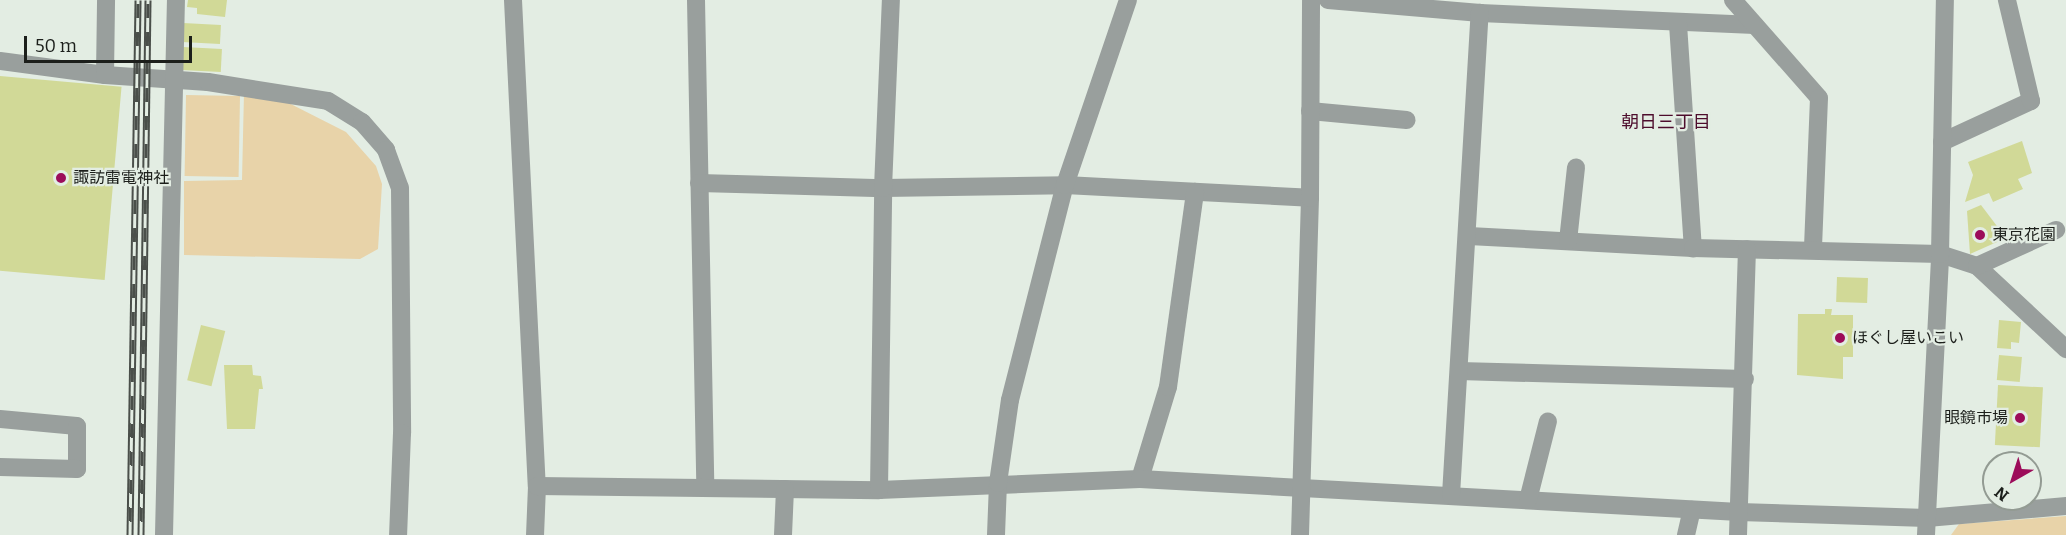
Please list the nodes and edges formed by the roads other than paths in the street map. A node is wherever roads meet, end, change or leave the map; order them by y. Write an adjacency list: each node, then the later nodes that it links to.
1 (106, 0): 17 (street)
2 (176, 0): 18 (street)
3 (513, 0): 44 (street)
4 (696, 0): 23 (street)
5 (891, 0): 25 (street)
6 (1128, 0): 24 (street)
7 (1311, 0): 19 (street)
8 (1335, 0): 12 (street)
9 (1733, 0): 15 (street)
10 (1945, 0): 21 (street)
11 (2007, 0): 21 (street)
12 (1436, 5): 13 (street)
13 (1480, 13): 14 (street); 29 (street)
14 (1678, 24): 15 (street); 31 (street)
15 (1755, 26): 33 (street)
16 (0, 61): 17 (street)
17 (105, 75): 18 (street)
18 (176, 80): 55 (street); 56 (street)
19 (1310, 111): 20 (street); 27 (street)
20 (1407, 120)
21 (1942, 142): 34 (street)
22 (1576, 167): 30 (street)
23 (699, 183): 25 (street); 45 (street)
24 (1065, 185): 25 (street); 26 (street); 43 (street)
25 (883, 188): 48 (street)
26 (1195, 192): 27 (street); 42 (street)
27 (1310, 198): 46 (street)
28 (2056, 230): 35 (street)
29 (1469, 236): 30 (street); 37 (street)
30 (1568, 241): 31 (street)
31 (1693, 248): 32 (street)
32 (1747, 249): 33 (street); 38 (street)
33 (1813, 250): 34 (street)
34 (1940, 254): 35 (street); 54 (street)
35 (1977, 266): 36 (street)
36 (2066, 349)
37 (1459, 370): 38 (street); 49 (street)
38 (1744, 379): 53 (street)
39 (0, 419): 41 (street)
40 (1548, 421): 50 (street)
41 (0, 467)
42 (1140, 479): 43 (street); 46 (street)
43 (998, 483): 48 (street); 59 (street)
44 (537, 486): 45 (street); 57 (street)
45 (705, 486): 47 (street)
46 (1300, 486): 49 (street); 60 (street)
47 (785, 489): 48 (street); 58 (street)
48 (879, 489)
49 (1451, 495): 50 (street)
50 (1528, 500): 52 (street)
51 (2066, 506): 54 (street)
52 (1692, 510): 53 (street); 61 (street)
53 (1739, 512): 54 (street); 62 (street)
54 (1927, 526)
55 (164, 535)
56 (398, 535)
57 (535, 535)
58 (783, 535)
59 (996, 535)
60 (1300, 535)
61 (1686, 535)
62 (1738, 535)

